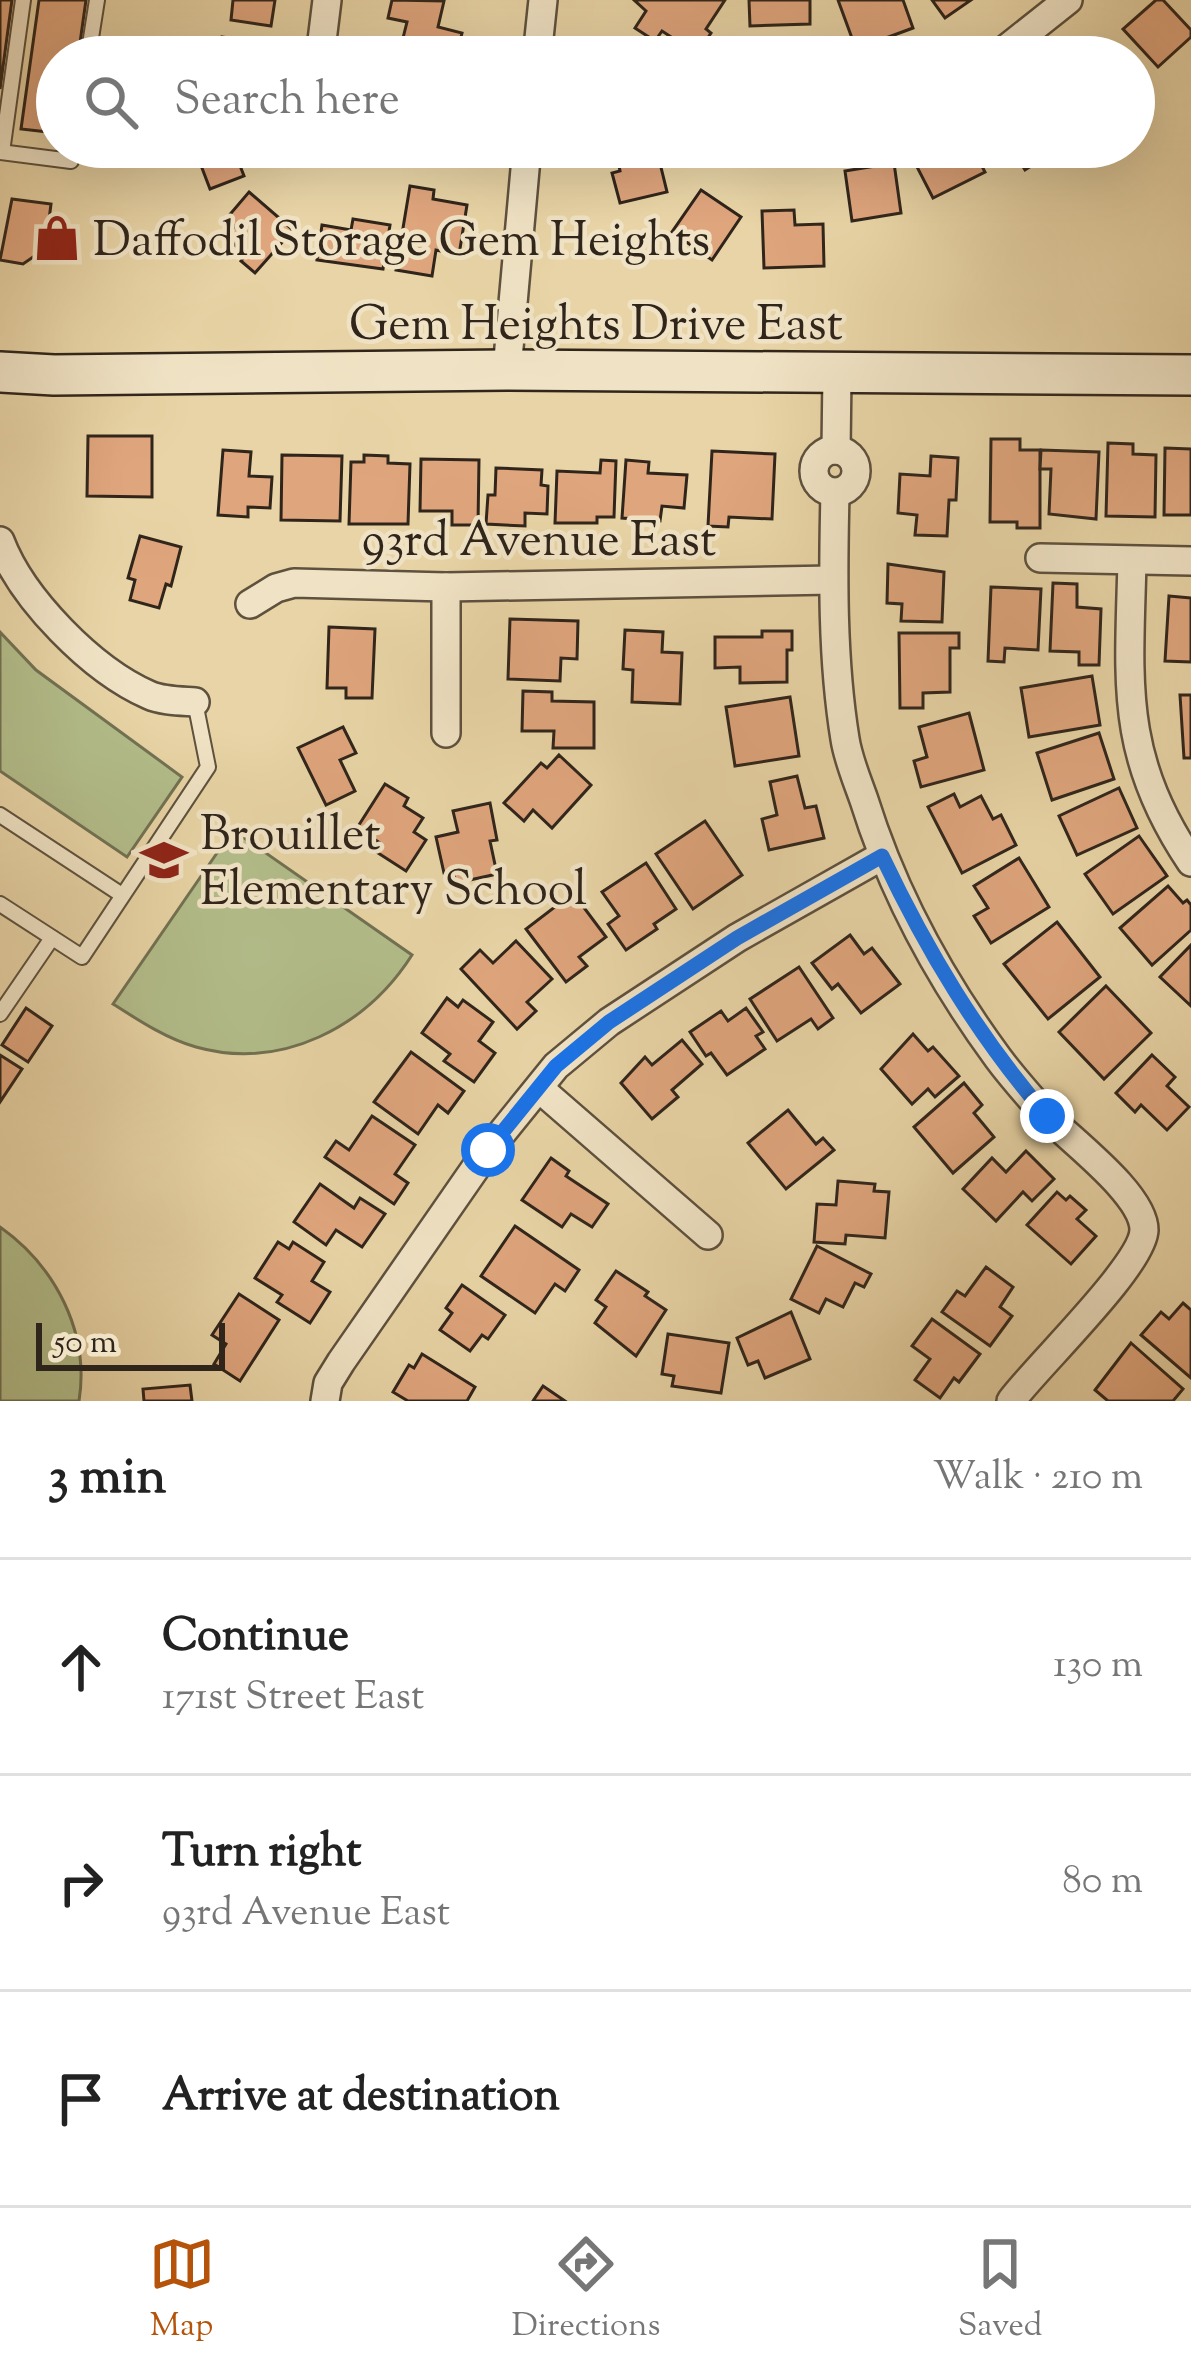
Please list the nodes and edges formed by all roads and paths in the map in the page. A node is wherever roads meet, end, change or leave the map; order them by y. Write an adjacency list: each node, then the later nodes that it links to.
1 (22, 0): 10 (lane)
2 (97, 0): 6 (lane)
3 (327, 0): 7 (street)
4 (544, 0): 8 (street)
5 (1068, 0): 9 (street)
6 (91, 36)
7 (323, 36)
8 (540, 36)
9 (1023, 36)
10 (1, 152): 11 (lane)
11 (36, 156)
12 (525, 168): 13 (street)
13 (506, 370): 14 (street, Gem Heights Drive East); 15 (street, Gem Heights Drive East)
14 (0, 372)
15 (837, 374): 16 (street, Gem Heights Drive East); 21 (street)
16 (1191, 375)
17 (1, 549): 24 (street)
18 (1040, 558): 19 (street)
19 (1132, 561): 20 (street); 28 (street)
20 (1191, 561)
21 (833, 580): 22 (street, 93rd Avenue East); 27 (street)
22 (446, 587): 23 (street, 93rd Avenue East); 25 (street)
23 (250, 604)
24 (195, 702): 29 (lane)
25 (446, 733)
26 (0, 815): 29 (lane)
27 (882, 856): 33 (street); 36 (street)
28 (1191, 862)
29 (122, 895): 31 (lane)
30 (0, 904): 31 (lane)
31 (52, 938): 32 (lane)
32 (0, 1014)
33 (540, 1089): 34 (street); 35 (street)
34 (708, 1235)
35 (325, 1401)
36 (1011, 1401)

